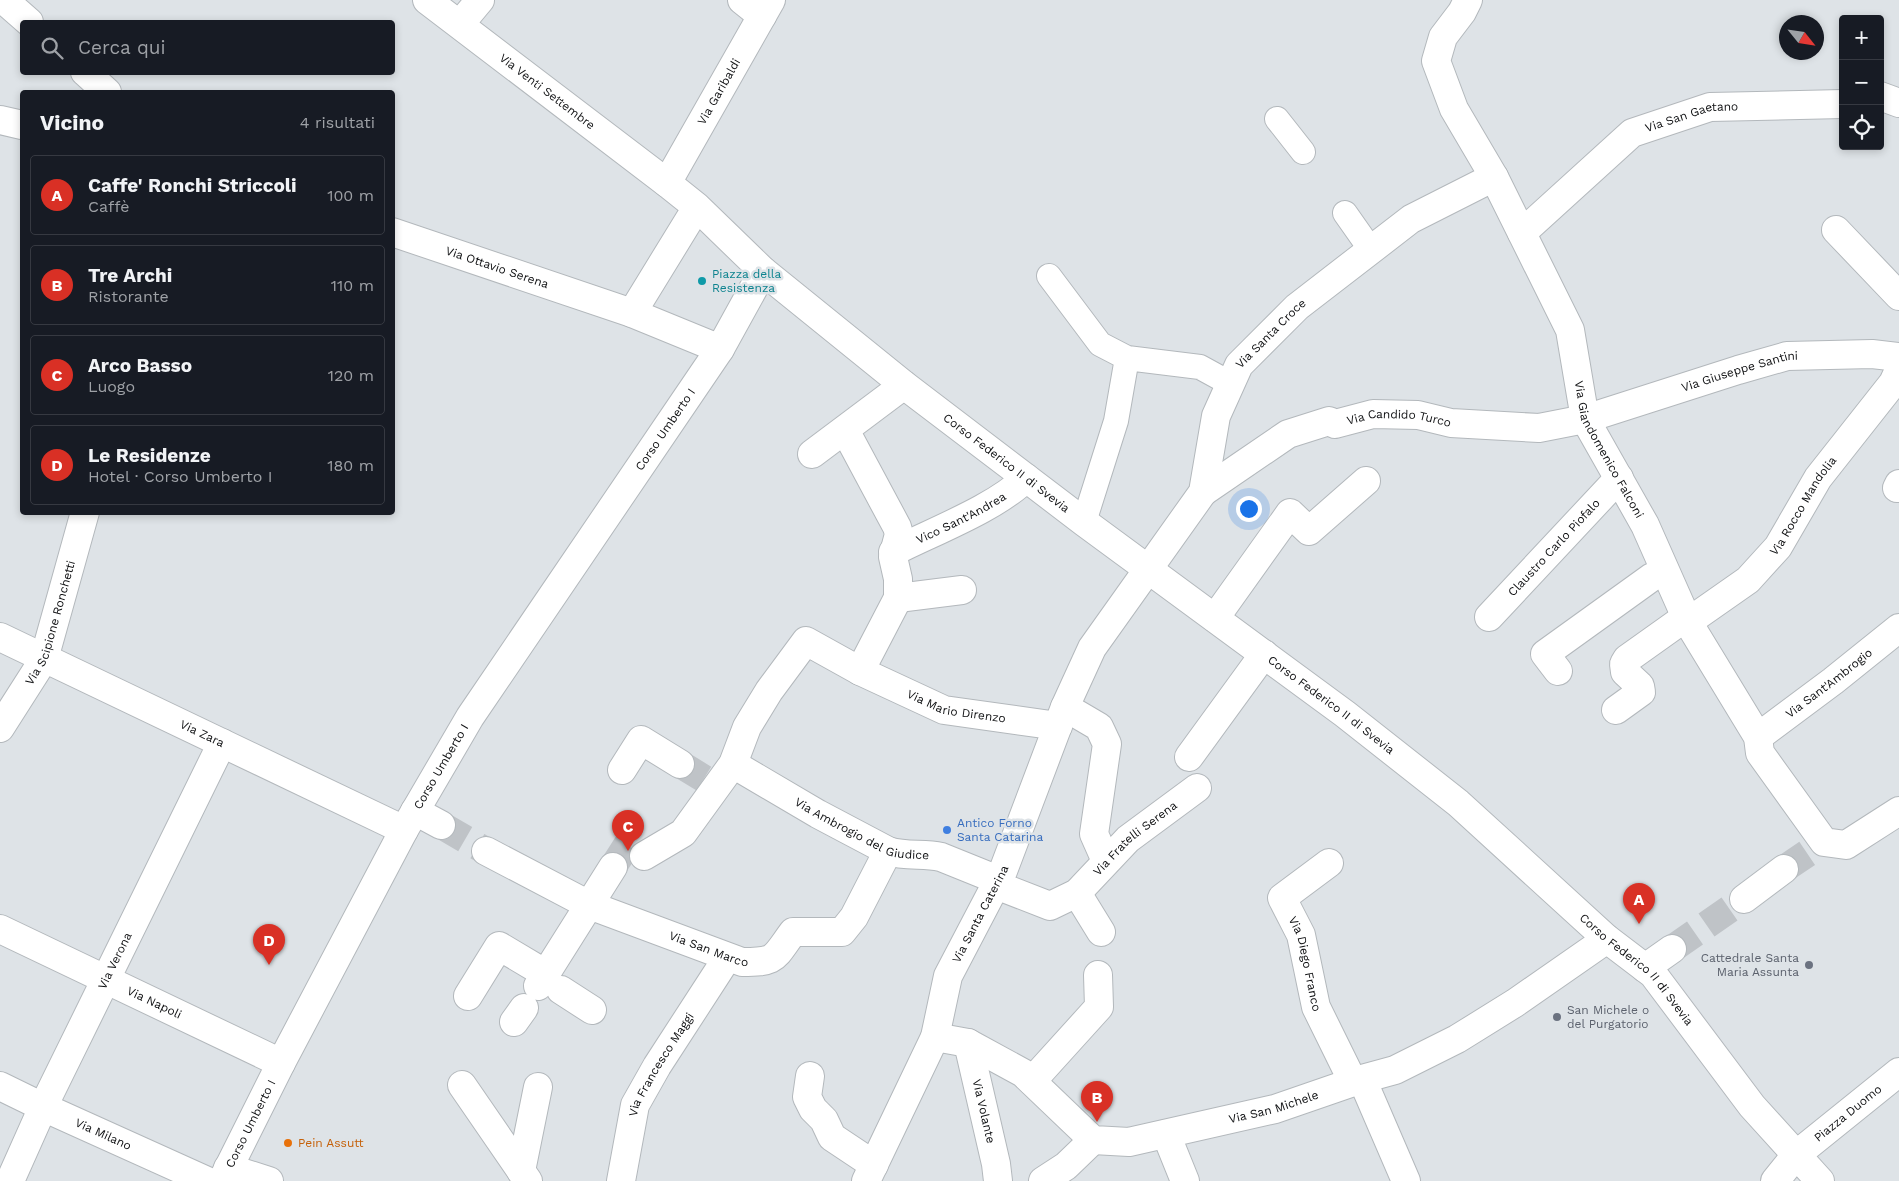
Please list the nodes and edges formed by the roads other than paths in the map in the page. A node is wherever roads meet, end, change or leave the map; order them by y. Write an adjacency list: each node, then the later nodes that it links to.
1 (4, 0): 6 (street)
2 (427, 0): 7 (street, Via Venti Settembre)
3 (480, 0): 7 (street)
4 (1468, 0): 17 (street, Via Giandomenico Falconi)
5 (759, 5): 18 (street, Via Garibaldi)
6 (27, 20)
7 (460, 24): 18 (street, Via Venti Settembre)
8 (88, 75): 9 (street)
9 (105, 90)
10 (1884, 97): 11 (street)
11 (1899, 103)
12 (1839, 104): 23 (street, Via San Gaetano)
13 (1277, 119): 16 (lane)
14 (0, 120): 15 (street)
15 (20, 125)
16 (1303, 152)
17 (1494, 177): 23 (street, Via Giandomenico Falconi); 24 (street, Via Santa Croce)
18 (667, 183): 19 (street, Via Venti Settembre)
19 (697, 207): 25 (street); 28 (street)
20 (1345, 213): 24 (lane)
21 (1836, 230): 27 (street)
22 (395, 233): 28 (street, Via Ottavio Serena)
23 (1522, 233): 35 (street, Via Giandomenico Falconi)
24 (1371, 250): 33 (street, Via Santa Croce)
25 (763, 271): 29 (street); 34 (street, Corso Federico II di Svevia)
26 (1050, 276): 31 (lane)
27 (1899, 296)
28 (632, 313): 29 (street)
29 (720, 349): 69 (street, Corso Umberto I)
30 (1899, 357): 35 (street, Via Giuseppe Santini)
31 (1127, 358): 33 (lane); 43 (lane)
32 (1899, 370): 51 (street, Via Rocco Mandolia)
33 (1231, 384): 41 (street, Via Santa Croce)
34 (904, 385): 36 (street); 38 (street, Corso Federico II di Svevia)
35 (1585, 419): 39 (street, Via Giandomenico Falconi); 41 (street, Via Candido Turco)
36 (845, 430): 37 (street); 44 (street)
37 (812, 454)
38 (1026, 478): 43 (street, Corso Federico II di Svevia); 44 (street, Vico Sant'Andrea)
39 (1619, 478): 46 (street, Via Giandomenico Falconi); 49 (street, Claustro Carlo Piofalo)
40 (1366, 481): 50 (street)
41 (1203, 492): 45 (street, Via Santa Croce)
42 (84, 515): 55 (street, Via Scipione Ronchetti)
43 (1084, 522): 45 (street, Corso Federico II di Svevia)
44 (893, 552): 48 (street)
45 (1146, 569): 50 (street, Corso Federico II di Svevia); 59 (street, Via Santa Caterina)
46 (1659, 579): 51 (street, Via Giandomenico Falconi); 57 (street)
47 (962, 590): 48 (street)
48 (898, 598): 56 (street)
49 (1490, 617)
50 (1214, 618): 54 (street, Corso Federico II di Svevia)
51 (1687, 620): 58 (street, Via Rocco Mandolia); 61 (street, Via Giandomenico Falconi)
52 (1899, 628): 61 (street, Via Sant'Ambrogio)
53 (0, 637): 55 (street, Via Zara)
54 (1264, 654): 63 (street); 84 (street, Corso Federico II di Svevia)
55 (44, 658): 60 (street, Via Scipione Ronchetti); 62 (street, Via Zara)
56 (860, 671): 59 (street, Via Mario Direnzo); 65 (street, Via Mario Direnzo)
57 (1558, 671)
58 (1616, 710)
59 (1061, 717): 74 (street); 78 (street, Via Santa Caterina)
60 (0, 728)
61 (1758, 737): 68 (street, Via Giandomenico Falconi)
62 (222, 743): 69 (street, Via Zara); 89 (street, Via Verona)
63 (1189, 757)
64 (680, 764): 66 (street)
65 (733, 764): 72 (street, Via Ambrogio del Giudice); 73 (street)
66 (622, 770)
67 (1198, 788): 74 (street, Via Fratelli Serena)
68 (1899, 812)
69 (409, 821): 70 (street); 95 (street, Corso Umberto I)
70 (441, 825)
71 (486, 851): 81 (street, Via San Marco)
72 (888, 851): 78 (street, Via Ambrogio del Giudice); 86 (street, Via San Marco)
73 (644, 856)
74 (1106, 861): 79 (street, Via Fratelli Serena)
75 (1328, 863): 99 (street, Via Diego Franco)
76 (613, 866): 81 (street)
77 (1784, 869): 80 (street)
78 (997, 883): 79 (street, Via Fratelli Serena); 93 (street, Via Santa Caterina)
79 (1077, 893): 83 (street)
80 (1744, 899)
81 (588, 906): 86 (street, Via San Marco); 91 (street)
82 (0, 929): 89 (street, Via Napoli)
83 (1101, 932)
84 (1607, 939): 87 (street, Corso Federico II di Svevia); 99 (street, Via San Michele)
85 (1672, 948): 87 (street)
86 (727, 958): 112 (street, Via Francesco Maggi)
87 (1645, 968): 106 (street, Corso Federico II di Svevia)
88 (1098, 975): 98 (street)
89 (106, 979): 95 (street, Via Napoli); 103 (street, Via Verona)
90 (468, 996): 91 (street)
91 (537, 996): 92 (street)
92 (592, 1010)
93 (935, 1037): 94 (street); 107 (street, Via Santa Caterina)
94 (968, 1042): 98 (street); 113 (street, Via Volante)
95 (281, 1064): 109 (street, Corso Umberto I)
96 (1899, 1072): 106 (street, Piazza Duomo)
97 (810, 1076): 107 (street)
98 (1032, 1081): 105 (street)
99 (1358, 1081): 104 (street, Via San Michele); 116 (street)
100 (0, 1086): 103 (street, Via Milano)
101 (462, 1086): 108 (street)
102 (538, 1087): 108 (street)
103 (43, 1107): 109 (street, Via Milano); 110 (street, Via Verona)
104 (1166, 1134): 105 (street, Via San Michele); 115 (street)
105 (1093, 1140): 114 (street)
106 (1796, 1155): 117 (street, Piazza Duomo); 118 (street, Corso Federico II di Svevia)
107 (870, 1173)
108 (525, 1176)
109 (219, 1177): 111 (street, Via Milano)
110 (10, 1181)
111 (269, 1181)
112 (621, 1181)
113 (998, 1181)
114 (1043, 1181)
115 (1185, 1181)
116 (1406, 1181)
117 (1775, 1181)
118 (1820, 1181)

